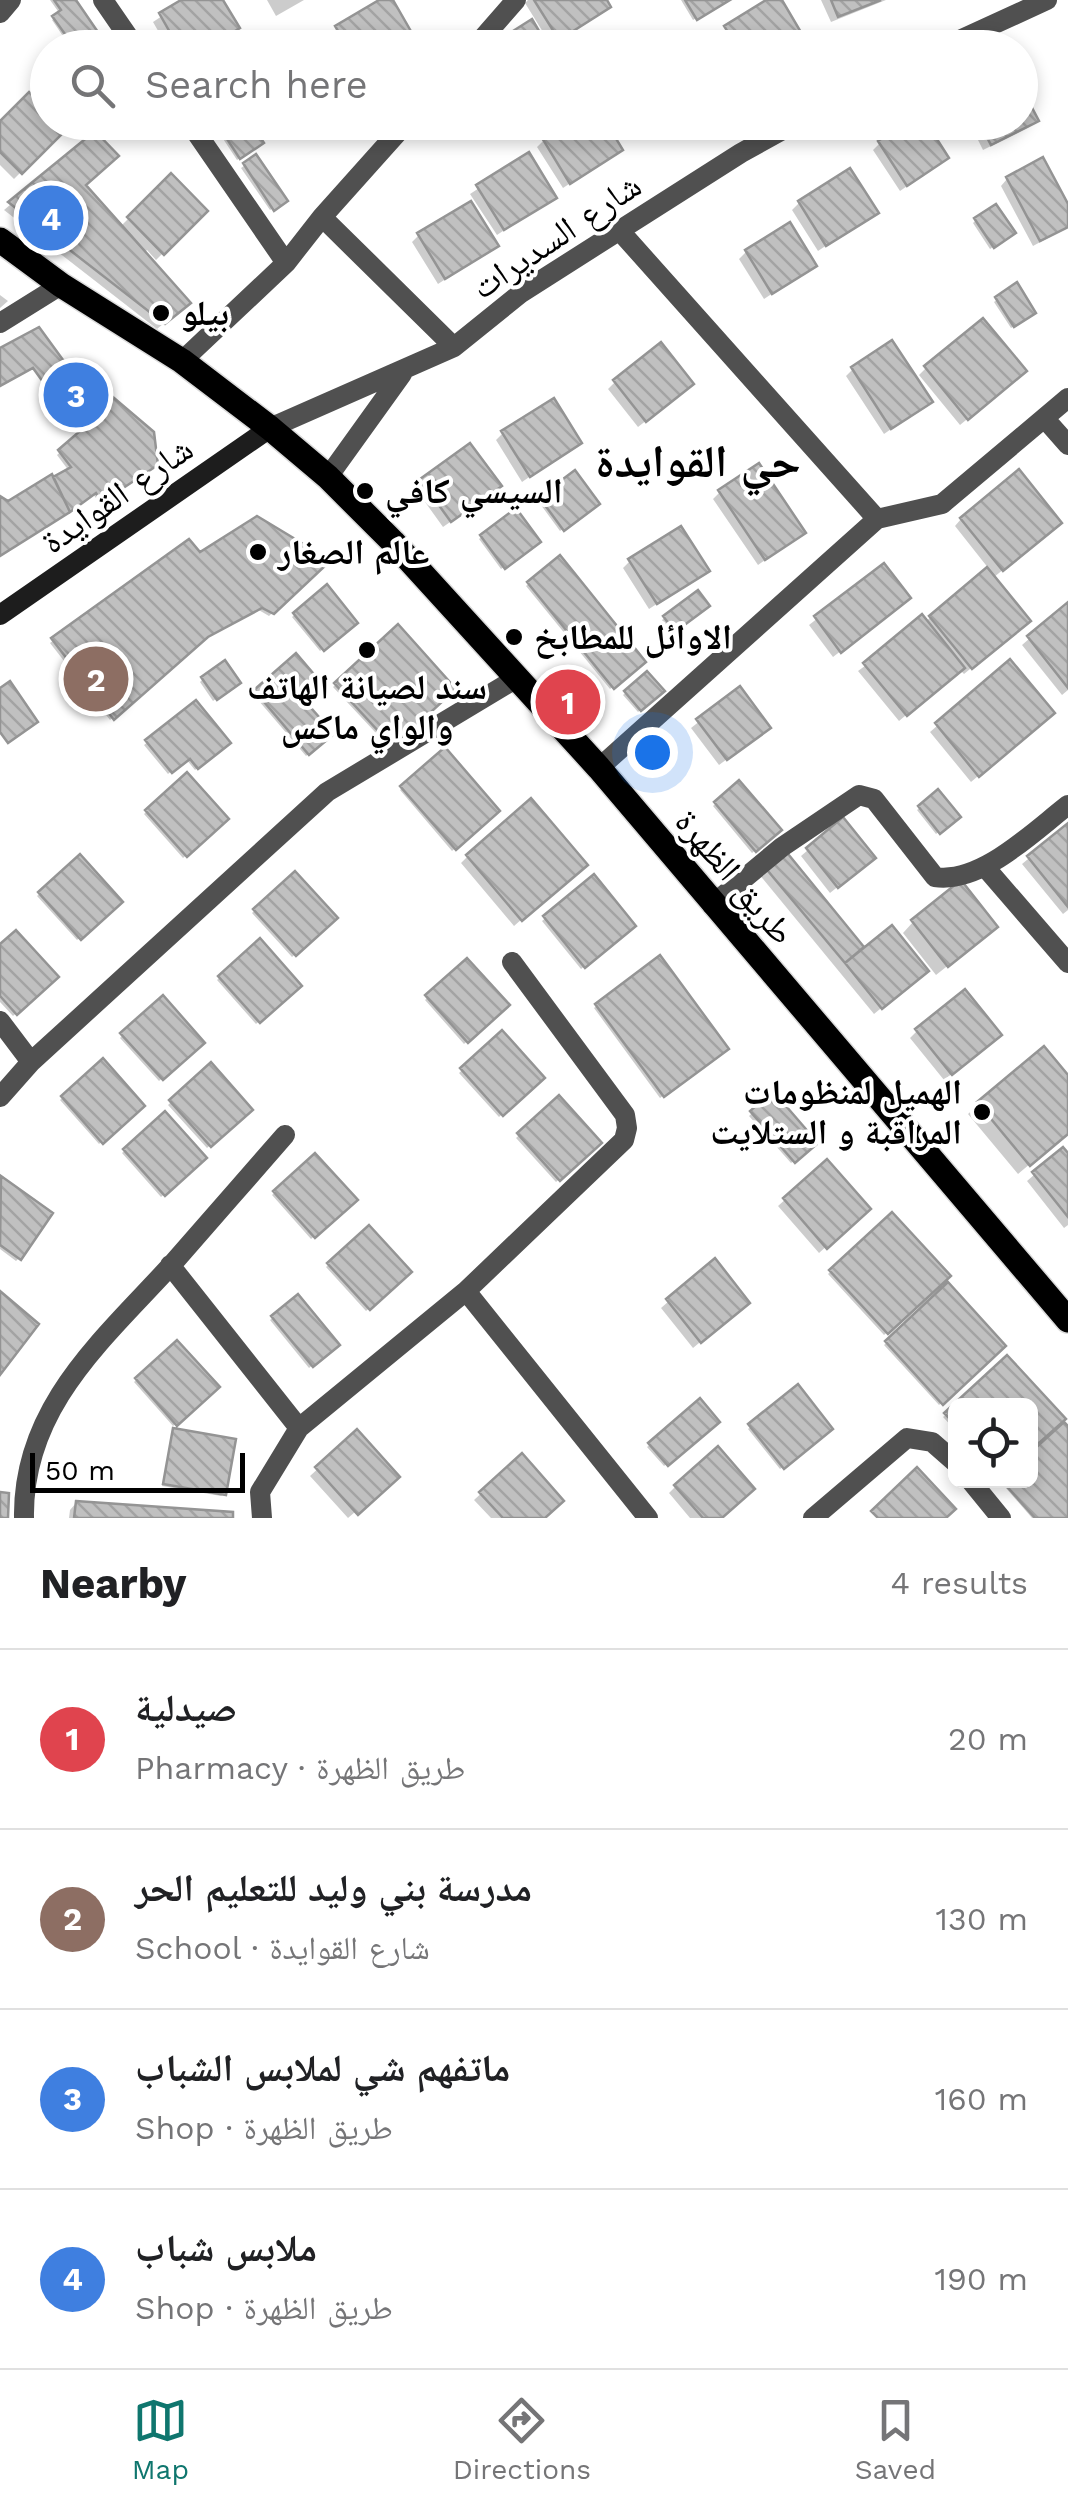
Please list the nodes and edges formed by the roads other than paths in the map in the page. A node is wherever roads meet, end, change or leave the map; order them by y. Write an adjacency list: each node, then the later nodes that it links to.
1 (11, 0): 5 (street)
2 (103, 0): 6 (street)
3 (516, 0): 7 (street)
4 (1047, 0): 8 (street)
5 (0, 13)
6 (124, 30)
7 (490, 30)
8 (981, 30)
9 (201, 140): 15 (street)
10 (391, 140): 12 (street)
11 (764, 140): 13 (street, شارع السديرات)
12 (322, 218): 15 (street); 18 (street)
13 (619, 230): 18 (street, شارع السديرات); 26 (street)
14 (0, 240): 16 (main road, طريق الظهرة)
15 (286, 263): 19 (street)
16 (61, 285): 17 (street); 19 (main road, طريق الظهرة)
17 (0, 322)
18 (454, 346): 20 (street, شارع السديرات)
19 (182, 361): 23 (main road, طريق الظهرة)
20 (403, 372): 23 (street, شارع السديرات); 25 (street, شارع السديرات)
21 (1068, 398): 22 (street)
22 (1046, 420): 24 (street); 26 (street)
23 (270, 428): 25 (main road, طريق الظهرة); 27 (main road, شارع القوايدة)
24 (1068, 444)
25 (328, 477): 28 (main road, طريق الظهرة)
26 (877, 519): 29 (street)
27 (0, 615)
28 (517, 678): 29 (main road, طريق الظهرة); 36 (street)
29 (599, 768): 32 (main road, طريق الظهرة)
30 (1068, 805): 31 (street)
31 (984, 867): 32 (street); 34 (street)
32 (712, 905): 41 (main road, طريق الظهرة)
33 (512, 962): 40 (street)
34 (1068, 963)
35 (0, 1021): 36 (street)
36 (31, 1062): 37 (street)
37 (0, 1097)
38 (284, 1135): 39 (street)
39 (170, 1266): 42 (street); 45 (street)
40 (466, 1291): 42 (street); 47 (street)
41 (1068, 1320)
42 (299, 1428): 46 (street)
43 (948, 1456): 48 (street)
44 (977, 1488): 49 (street)
45 (24, 1518)
46 (262, 1518)
47 (648, 1518)
48 (812, 1518)
49 (1001, 1518)

